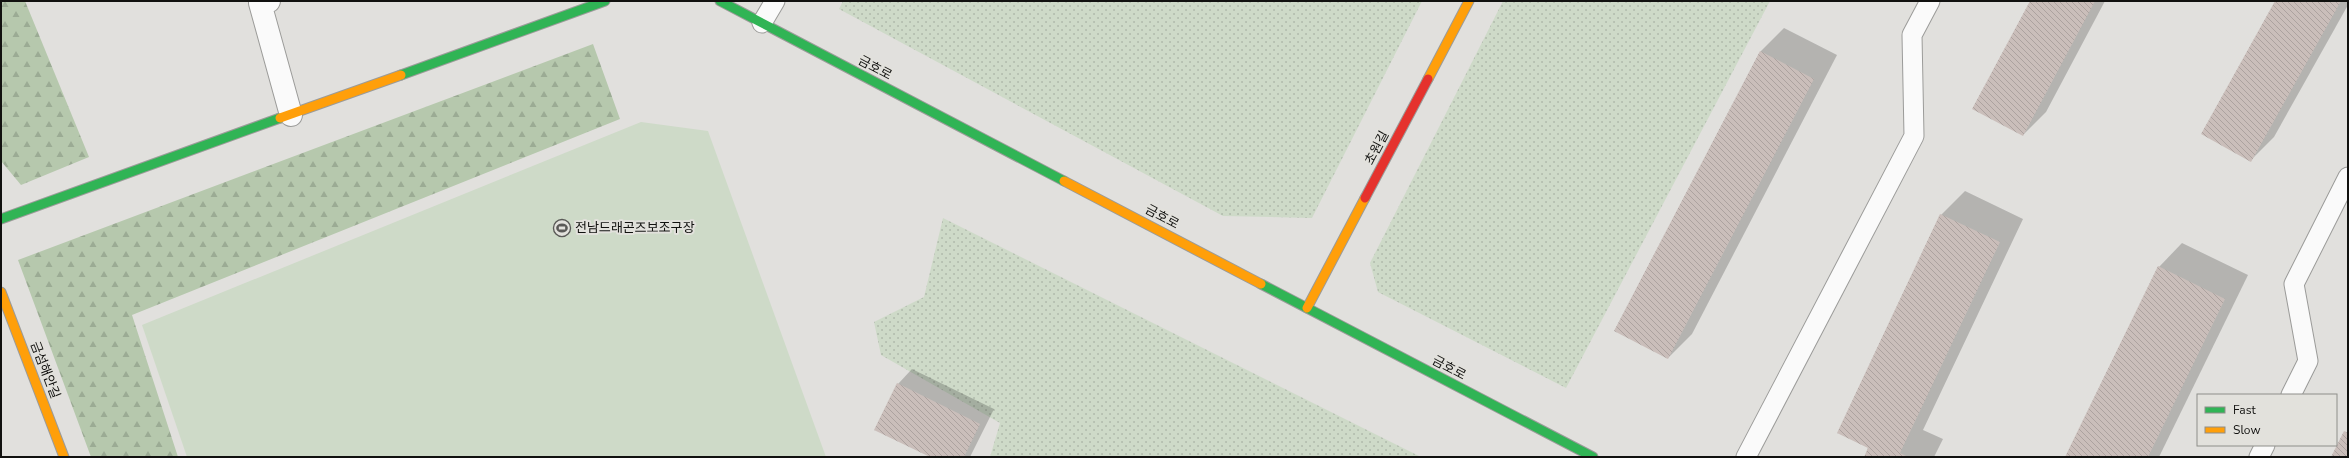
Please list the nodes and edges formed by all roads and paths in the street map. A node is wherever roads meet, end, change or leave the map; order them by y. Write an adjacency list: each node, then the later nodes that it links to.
1 (269, 1): 8 (street)
2 (605, 1): 8 (street)
3 (720, 1): 7 (street, 금호로)
4 (775, 1): 7 (lane)
5 (1469, 1): 12 (street, 초원길)
6 (1930, 1): 17 (lane)
7 (762, 23): 12 (street, 금호로)
8 (291, 115): 10 (street)
9 (2348, 177): 13 (lane)
10 (1, 219)
11 (1, 292): 15 (street, 금섬해안길)
12 (1307, 308): 16 (street, 금호로)
13 (2292, 394)
14 (2264, 446): 18 (lane)
15 (64, 457)
16 (1593, 457)
17 (1746, 457)
18 (2259, 457)

